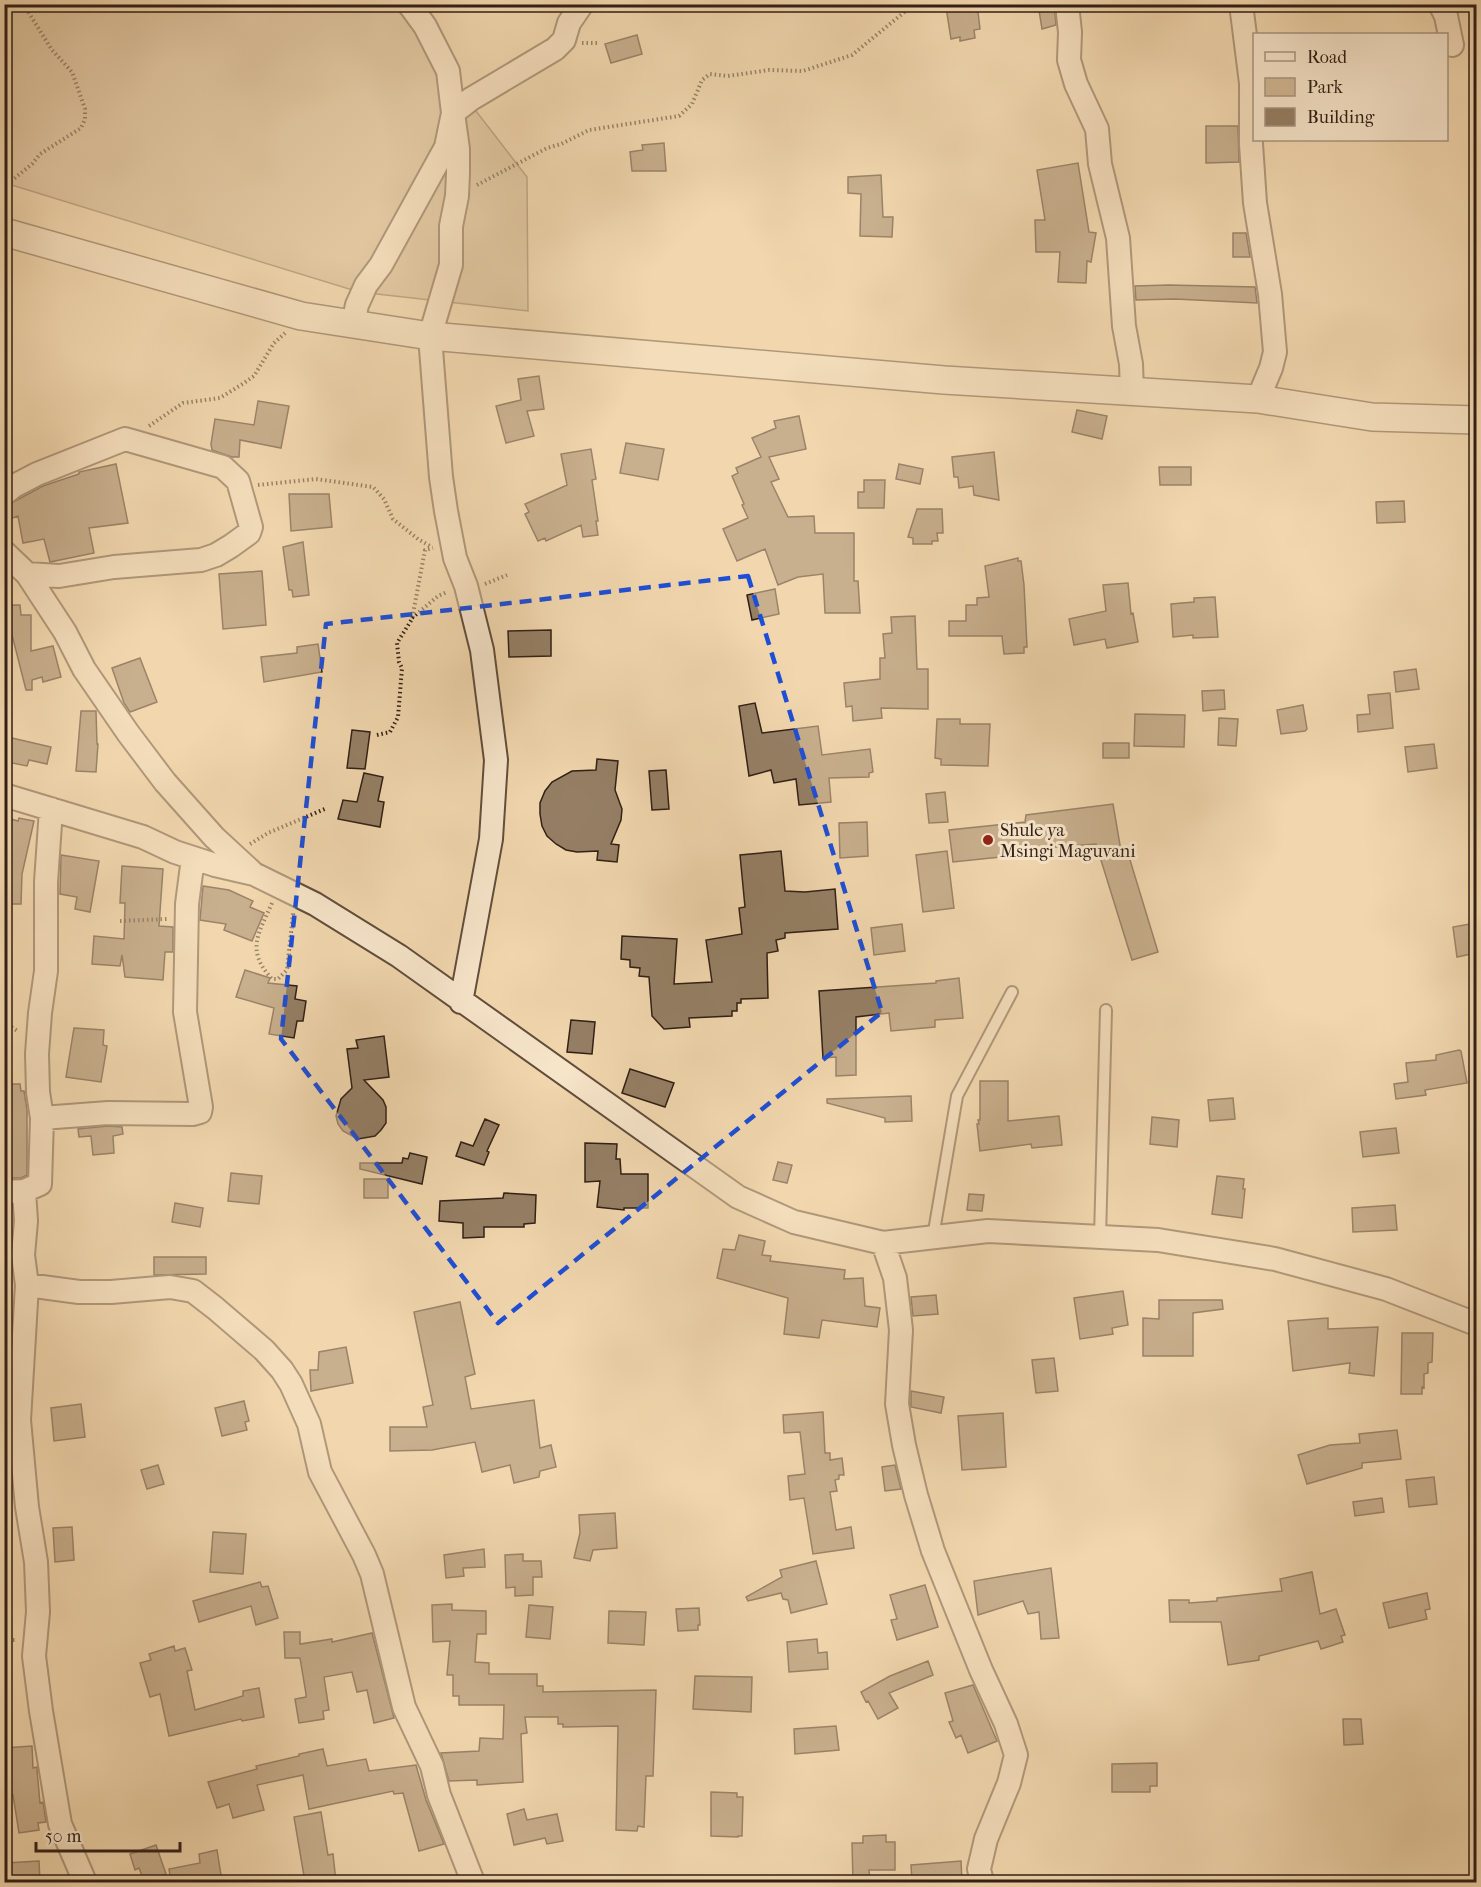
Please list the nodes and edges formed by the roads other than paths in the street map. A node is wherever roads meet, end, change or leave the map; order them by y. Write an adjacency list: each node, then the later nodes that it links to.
1 (409, 4): 7 (street)
2 (582, 4): 7 (street)
3 (1067, 4): 11 (street)
4 (1241, 4): 12 (street)
5 (1440, 4): 6 (street)
6 (1452, 45)
7 (453, 113): 9 (street); 10 (street)
8 (4, 232): 9 (street)
9 (353, 324): 10 (street)
10 (430, 336): 11 (street); 22 (street)
11 (1131, 391): 12 (street)
12 (1257, 399): 13 (street)
13 (1476, 420)
14 (4, 494): 16 (street)
15 (4, 552): 16 (street)
16 (27, 574): 20 (street)
17 (4, 795): 18 (street)
18 (51, 809): 19 (street); 24 (street)
19 (193, 858): 20 (street); 24 (street)
20 (246, 866): 22 (street)
21 (1012, 992): 26 (lane)
22 (461, 1002): 28 (street)
23 (1106, 1010): 27 (lane)
24 (42, 1118): 25 (street)
25 (14, 1192): 29 (street)
26 (933, 1237): 27 (street); 28 (street)
27 (1100, 1237): 30 (street)
28 (883, 1243): 33 (street)
29 (27, 1284): 31 (street); 32 (street)
30 (1476, 1324)
31 (85, 1882)
32 (473, 1882)
33 (982, 1882)

